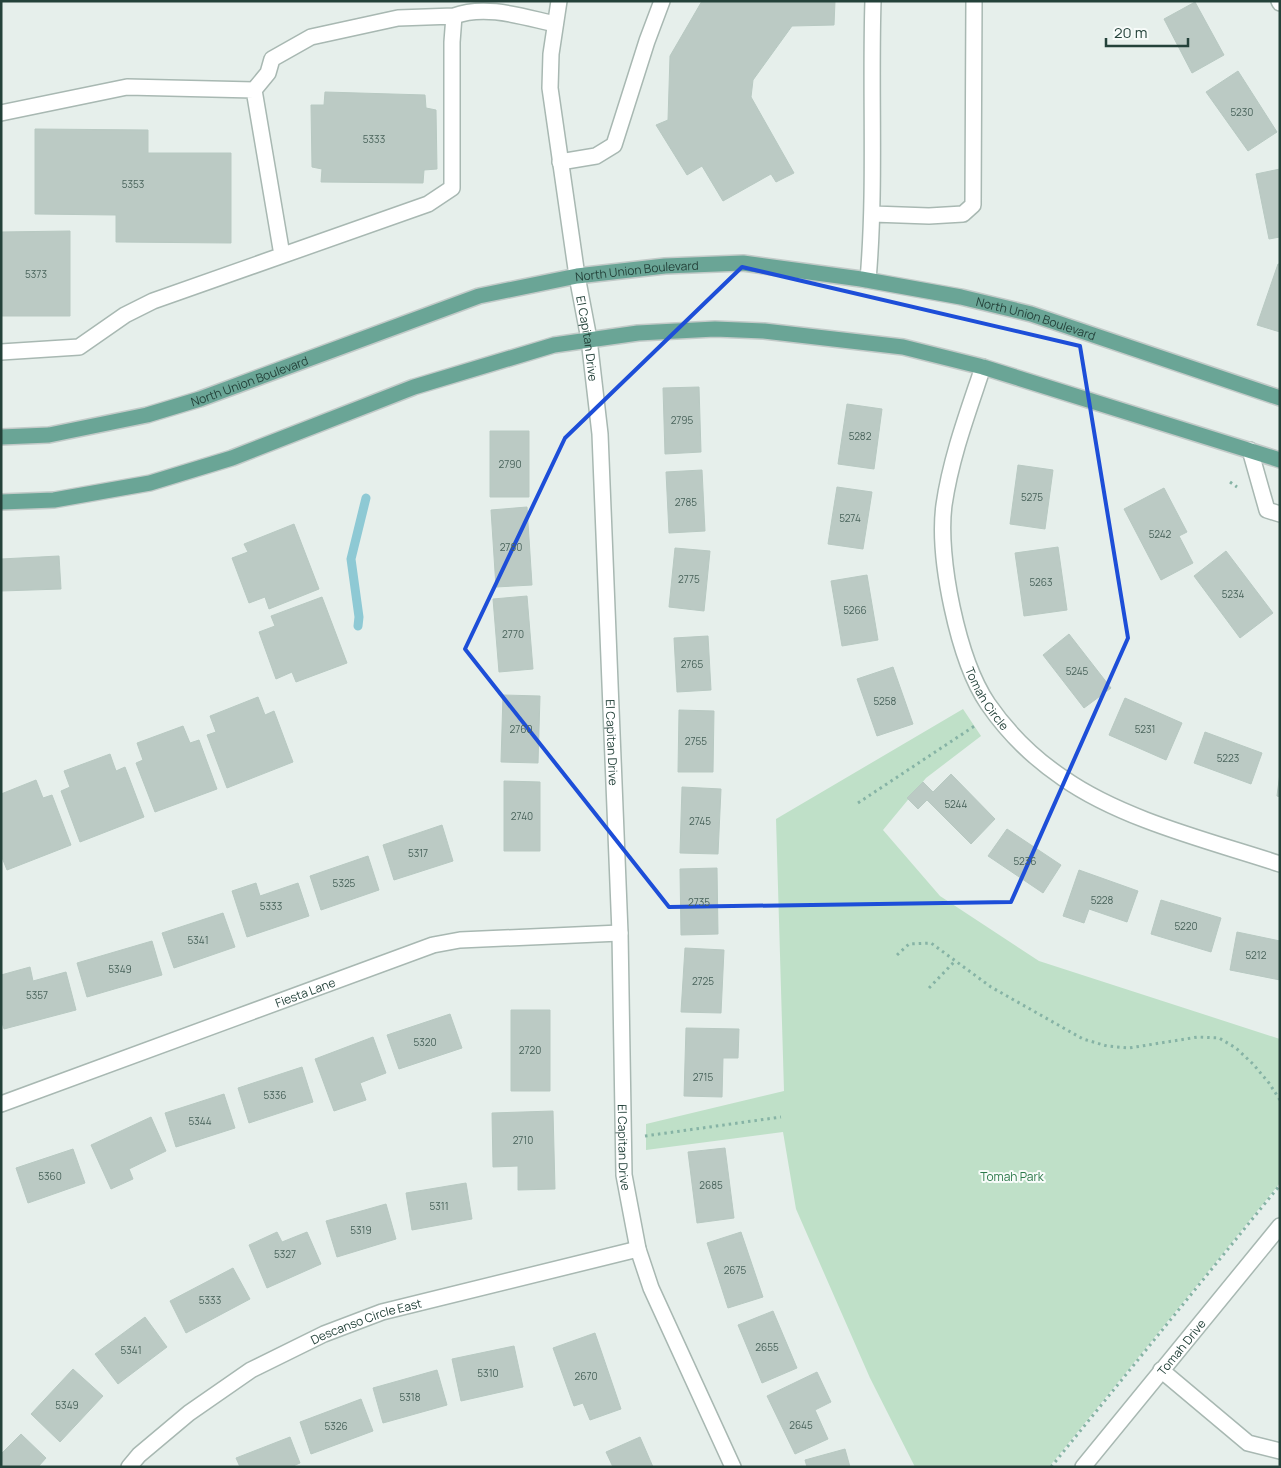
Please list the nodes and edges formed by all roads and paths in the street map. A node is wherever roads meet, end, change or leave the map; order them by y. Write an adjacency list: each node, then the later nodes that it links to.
1 (559, 1): 6 (street, El Capitan Drive)
2 (662, 1): 9 (street)
3 (873, 1): 10 (street)
4 (974, 1): 10 (street)
5 (454, 16): 6 (street); 7 (street); 11 (street)
6 (555, 24): 9 (street, El Capitan Drive)
7 (254, 90): 8 (street); 11 (street)
8 (1, 113)
9 (560, 162): 12 (street, El Capitan Drive)
10 (873, 214): 13 (street)
11 (282, 255): 15 (street)
12 (578, 276): 13 (main road, North Union Boulevard); 14 (street, El Capitan Drive); 18 (main road, North Union Boulevard)
13 (868, 280): 17 (main road, North Union Boulevard)
14 (589, 338): 16 (main road); 21 (main road); 26 (street, El Capitan Drive)
15 (1, 352)
16 (983, 367): 19 (main road); 23 (street, Tomah Circle)
17 (1280, 398)
18 (1, 437)
19 (1250, 450): 20 (main road); 22 (street)
20 (1280, 460)
21 (1, 502)
22 (1280, 514)
23 (995, 714): 24 (path); 25 (street, Tomah Circle)
24 (858, 803)
25 (1280, 864)
26 (620, 933): 31 (street, Fiesta Lane); 33 (street, El Capitan Drive)
27 (897, 955): 28 (path)
28 (955, 961): 29 (path); 30 (path)
29 (929, 988)
30 (1280, 1100)
31 (1, 1104)
32 (781, 1117): 33 (path)
33 (623, 1140): 36 (street, El Capitan Drive)
34 (1280, 1185): 41 (path)
35 (1280, 1226): 37 (street, Tomah Drive)
36 (638, 1249): 39 (street, Descanso Circle East); 40 (street, El Capitan Drive)
37 (1161, 1370): 38 (street); 42 (street, Tomah Drive)
38 (1280, 1451)
39 (129, 1467)
40 (732, 1467)
41 (1051, 1467)
42 (1083, 1467)

